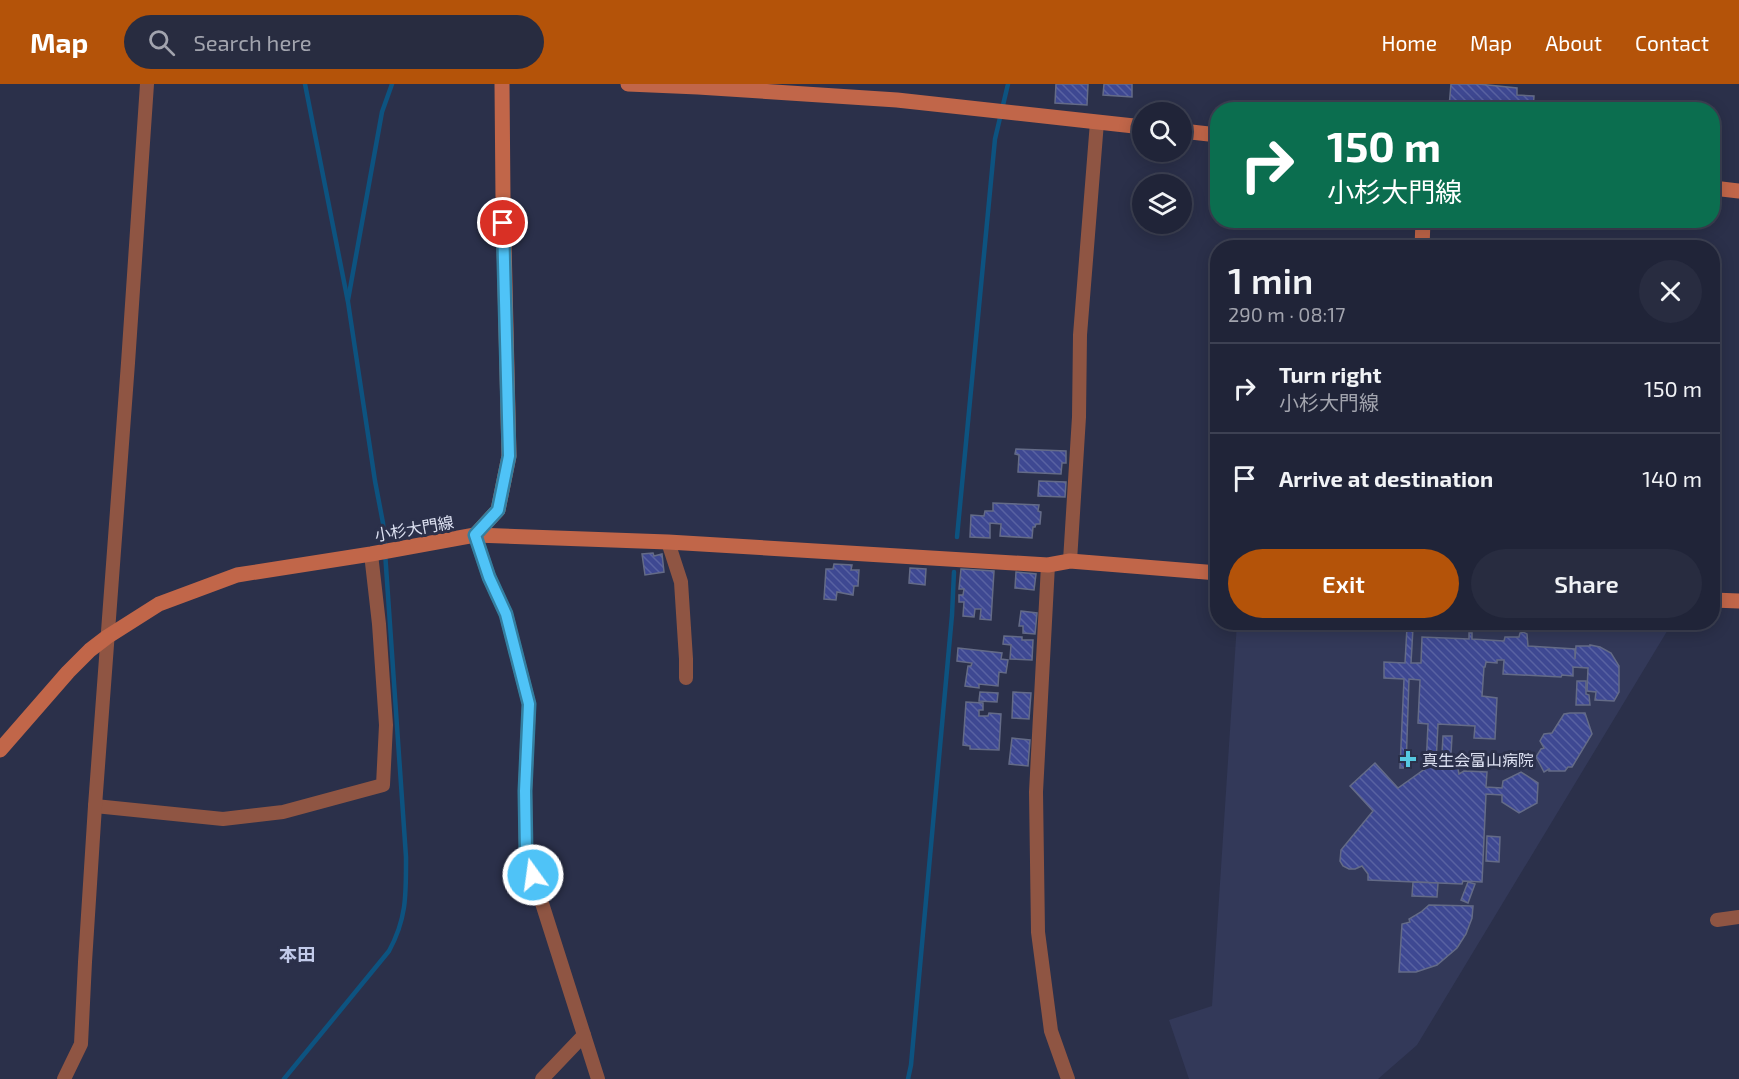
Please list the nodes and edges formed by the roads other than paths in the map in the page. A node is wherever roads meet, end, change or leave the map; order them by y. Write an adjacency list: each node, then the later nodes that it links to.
1 (147, 84): 18 (street)
2 (502, 84): 10 (street, 小杉大門線)
3 (628, 84): 4 (street)
4 (1097, 122): 5 (street); 13 (street)
5 (1132, 126)
6 (1192, 132): 7 (street)
7 (1210, 134)
8 (1720, 189): 9 (street)
9 (1739, 191)
10 (475, 535): 11 (street); 12 (street, 小杉大門線); 24 (street)
11 (668, 542): 14 (street); 19 (street)
12 (371, 554): 18 (street, 小杉大門線); 21 (street)
13 (1070, 561): 14 (street); 15 (street)
14 (1048, 566): 28 (street)
15 (1210, 572)
16 (1720, 601): 17 (street)
17 (1739, 602)
18 (107, 637): 20 (street, 小杉大門線); 21 (street)
19 (686, 678)
20 (0, 750)
21 (95, 806): 25 (street)
22 (1739, 917): 23 (street)
23 (1717, 920)
24 (584, 1035): 26 (street); 27 (street)
25 (64, 1079)
26 (542, 1079)
27 (598, 1079)
28 (1068, 1079)

